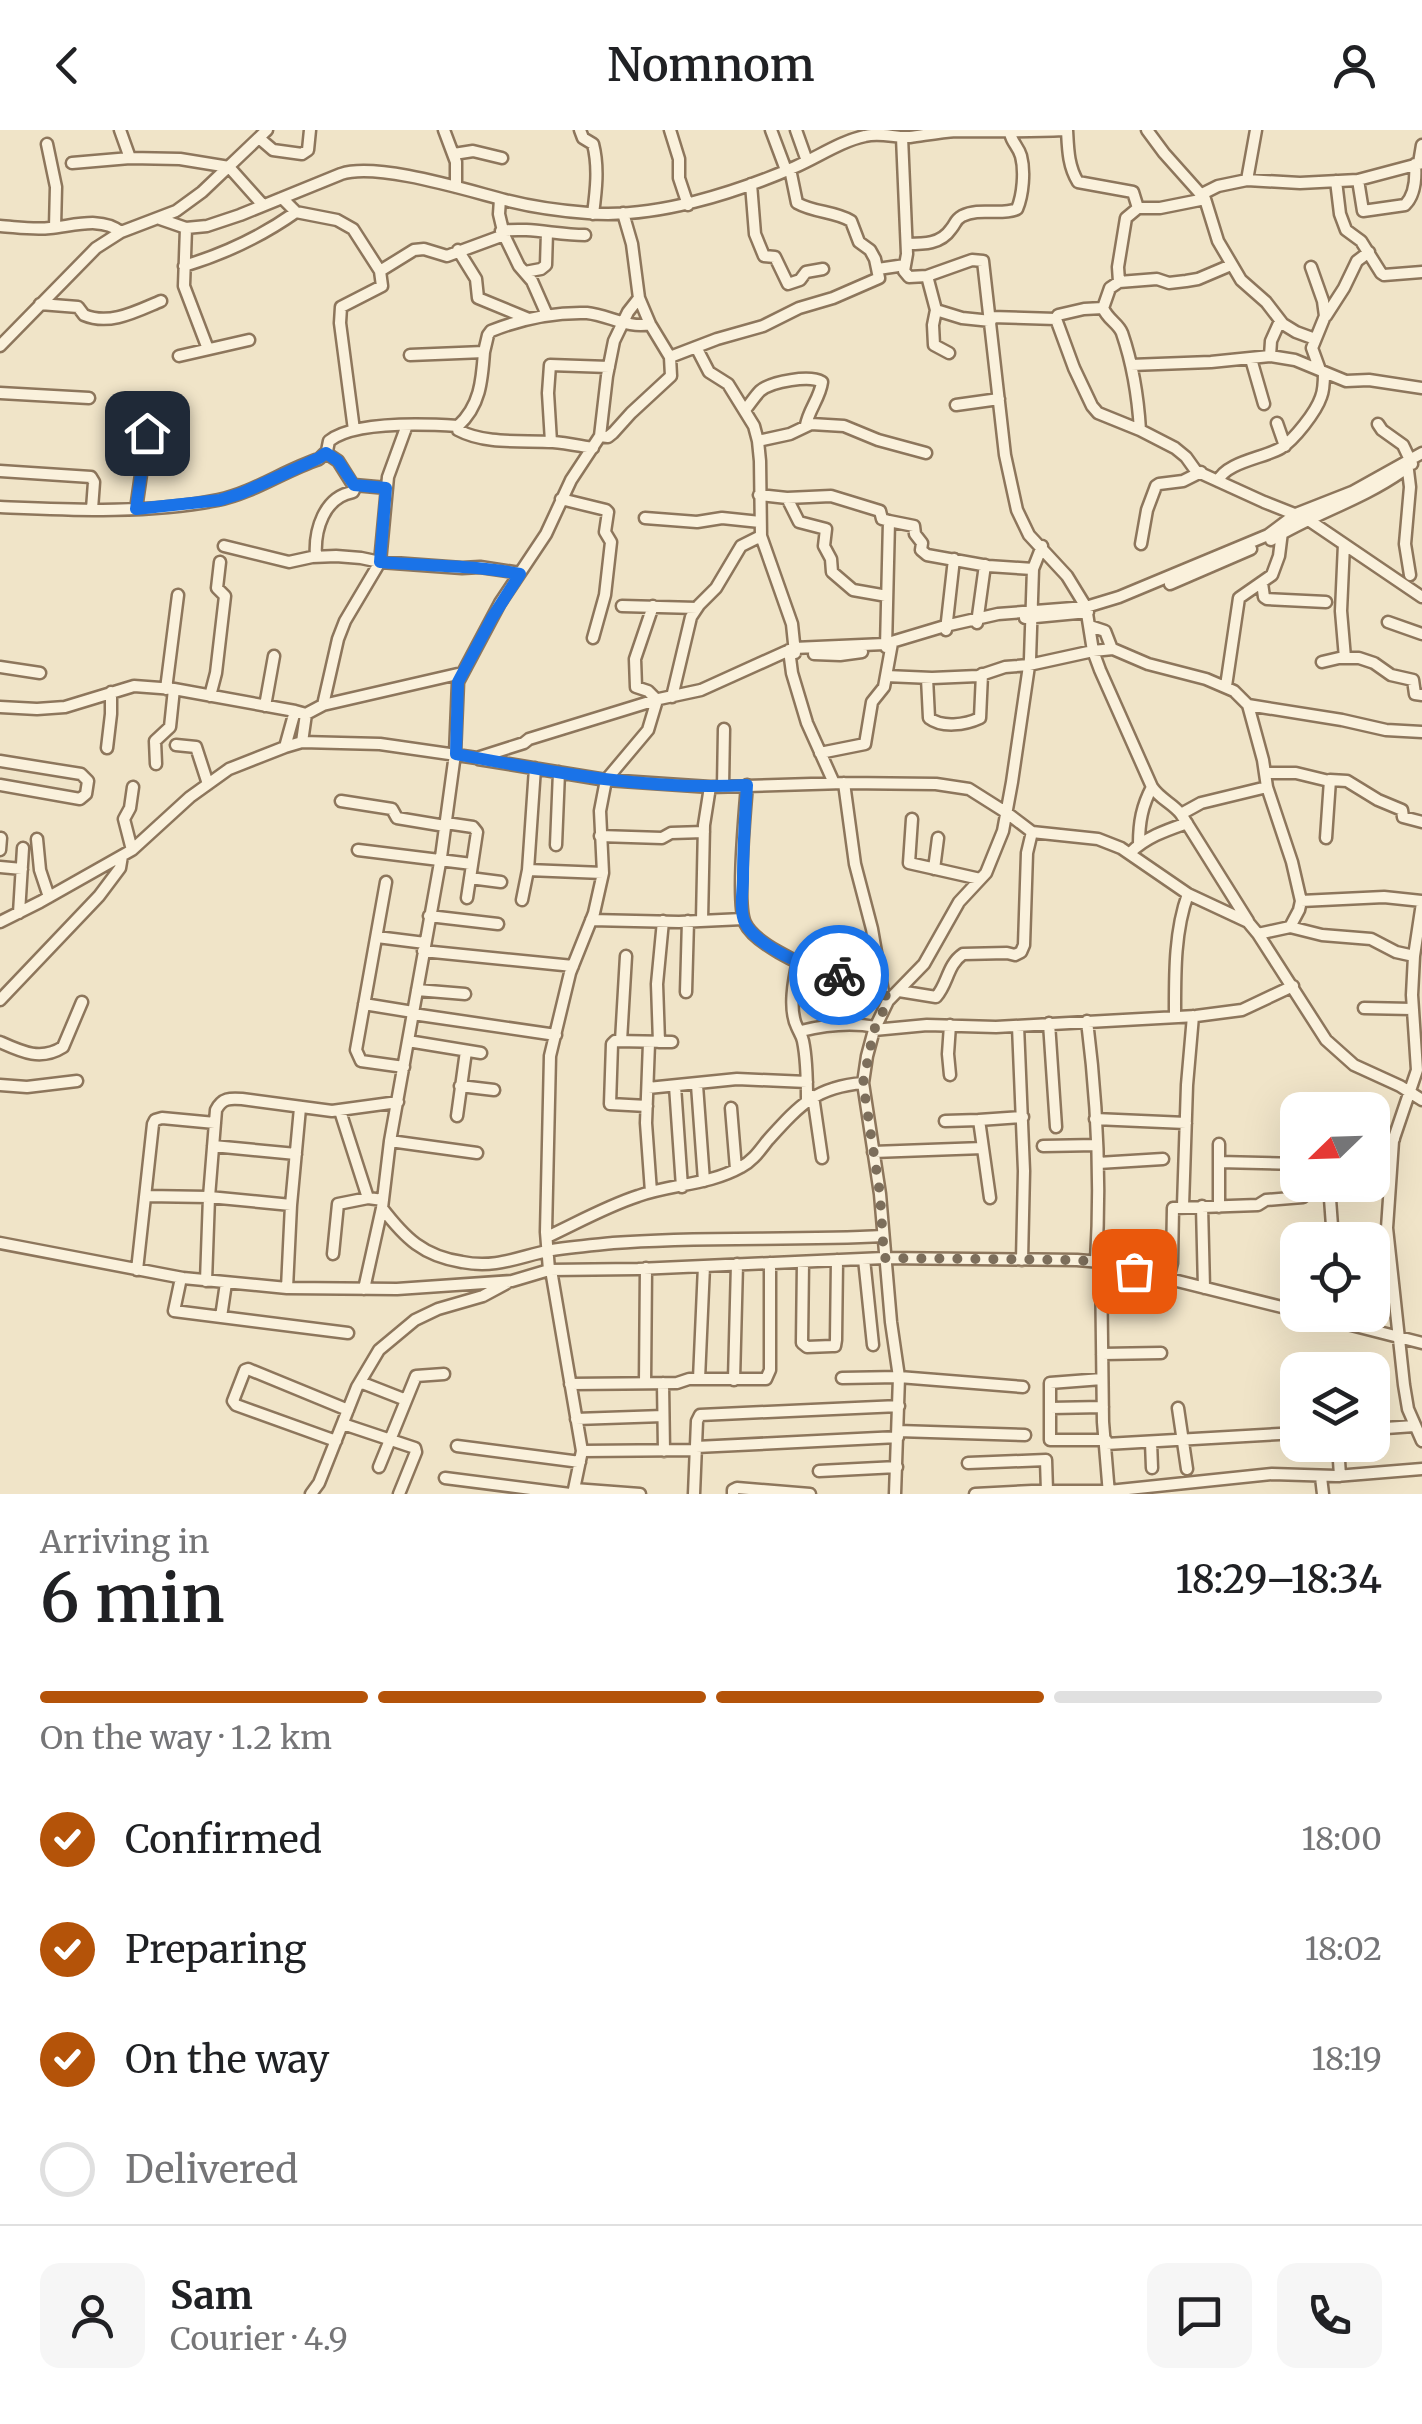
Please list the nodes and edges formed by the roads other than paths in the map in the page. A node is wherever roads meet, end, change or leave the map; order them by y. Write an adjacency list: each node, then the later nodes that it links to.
1 (120, 130): 17 (street)
2 (310, 130): 12 (street)
3 (444, 130): 16 (street)
4 (580, 130): 37 (street)
5 (670, 130): 33 (street)
6 (771, 130): 23 (street)
7 (796, 130): 19 (street)
8 (1065, 130): 11 (street); 34 (street)
9 (1147, 130): 29 (street)
10 (1256, 130): 24 (street)
11 (1010, 133): 13 (street); 46 (street)
12 (263, 134): 22 (street)
13 (896, 134): 19 (street); 46 (street)
14 (48, 144): 40 (street)
15 (1422, 144): 21 (street)
16 (454, 154): 18 (street); 28 (street)
17 (130, 158): 20 (street); 22 (street)
18 (502, 158)
19 (807, 161): 23 (street)
20 (72, 163)
21 (1419, 163): 25 (street); 25 (street)
22 (230, 167): 32 (street); 38 (street)
23 (788, 170): 27 (street); 53 (street)
24 (1247, 180): 26 (street); 29 (street)
25 (1358, 180): 26 (street)
26 (1336, 181): 48 (street)
27 (751, 184): 33 (street); 54 (street)
28 (456, 187): 30 (street); 31 (street)
29 (1204, 197): 34 (street); 50 (street)
30 (282, 198): 32 (street); 35 (street)
31 (500, 199): 37 (street); 44 (street)
32 (263, 204): 41 (street)
33 (688, 205): 36 (street)
34 (1138, 208): 59 (street)
35 (296, 212): 51 (street); 55 (street)
36 (623, 213): 37 (street); 60 (street)
37 (593, 214)
38 (160, 218): 41 (street); 42 (street)
39 (0, 226): 40 (street)
40 (55, 227): 42 (street)
41 (186, 228): 51 (street)
42 (121, 232): 62 (street)
43 (547, 232): 44 (street); 45 (street); 56 (street)
44 (502, 233): 47 (street); 56 (street)
45 (584, 236)
46 (907, 244): 49 (street)
47 (458, 250): 55 (street); 67 (street)
48 (1369, 252): 57 (street); 66 (street)
49 (904, 265): 53 (street); 58 (street)
50 (1231, 265): 59 (street); 71 (street)
51 (184, 266): 77 (street)
52 (1311, 266): 66 (street)
53 (878, 269): 76 (street)
54 (823, 270)
55 (380, 271): 100 (street)
56 (525, 272): 65 (street)
57 (1422, 272)
58 (927, 276): 64 (street); 68 (street)
59 (1119, 282): 63 (street)
60 (638, 298): 70 (street); 72 (street)
61 (161, 300): 62 (street)
62 (40, 304): 75 (street)
63 (1103, 308): 69 (street); 85 (street)
64 (936, 310): 68 (street); 79 (street)
65 (548, 315): 67 (street); 70 (street)
66 (1326, 316): 73 (street)
67 (530, 319): 78 (street)
68 (991, 319): 69 (street); 91 (street)
69 (1056, 319): 101 (street)
70 (623, 320): 72 (street); 86 (street)
71 (1280, 321): 73 (street); 82 (street)
72 (650, 324): 83 (street)
73 (1315, 338): 87 (street)
74 (250, 340): 77 (street)
75 (0, 346)
76 (696, 348): 83 (street); 94 (street)
77 (208, 349): 81 (street)
78 (484, 352): 80 (street); 99 (street)
79 (949, 353)
80 (410, 354)
81 (179, 356)
82 (1270, 356): 84 (street); 87 (street)
83 (670, 357): 103 (street)
84 (1251, 358): 85 (street); 92 (street)
85 (1131, 365): 101 (street)
86 (609, 367): 103 (street); 105 (street)
87 (1322, 372): 88 (street); 106 (street)
88 (1422, 388)
89 (0, 392): 90 (street)
90 (89, 398)
91 (999, 399): 93 (street); 133 (street)
92 (1264, 404)
93 (956, 405)
94 (744, 410): 98 (street); 104 (street)
95 (1276, 423): 106 (street)
96 (1378, 424): 110 (street)
97 (407, 425): 99 (street); 100 (street); 117 (street)
98 (806, 425): 104 (street); 109 (street)
99 (458, 426): 105 (street)
100 (354, 430): 108 (street)
101 (1140, 430): 112 (street)
102 (147, 433): 123 (street)
103 (600, 436): 107 (street)
104 (758, 441): 118 (street)
105 (551, 442): 107 (street)
106 (1284, 446): 114 (street)
107 (593, 448): 120 (street)
108 (326, 453): 116 (street); 123 (street)
109 (926, 453)
110 (1414, 461): 115 (street); 124 (street)
111 (0, 472): 122 (street)
112 (1201, 472): 114 (street); 130 (street)
113 (1422, 479): 115 (street)
114 (1218, 480): 124 (street)
115 (1410, 483): 141 (street)
116 (354, 485): 117 (street); 134 (street)
117 (386, 488): 137 (street)
118 (759, 495): 119 (street); 127 (street)
119 (787, 498): 126 (street); 144 (street)
120 (561, 499): 140 (street); 157 (street)
121 (0, 507): 122 (street)
122 (92, 509): 123 (street)
123 (136, 509)
124 (1302, 516): 128 (street); 131 (street)
125 (646, 518): 127 (street)
126 (889, 521): 135 (street); 144 (street)
127 (760, 522): 129 (street)
128 (1281, 529): 142 (street); 150 (street)
129 (761, 536): 149 (street); 161 (street)
130 (1141, 544)
131 (1344, 544): 141 (street); 163 (street)
132 (224, 546): 134 (street)
133 (1042, 546): 139 (street); 150 (street)
134 (316, 557): 137 (street)
135 (954, 559): 138 (street); 155 (street)
136 (220, 562): 175 (street)
137 (380, 562): 140 (street); 179 (street)
138 (984, 565): 139 (street); 152 (street)
139 (1033, 569): 151 (street)
140 (520, 574): 168 (street)
141 (1412, 578): 145 (street)
142 (1262, 583): 146 (street); 172 (street)
143 (178, 595): 173 (street)
144 (887, 596): 158 (street)
145 (1422, 597)
146 (1326, 602)
147 (622, 606): 148 (street)
148 (653, 606): 149 (street); 178 (street)
149 (697, 608): 176 (street)
150 (1086, 609): 151 (street); 154 (street)
151 (1031, 614): 152 (street); 165 (street)
152 (977, 622): 155 (street)
153 (1388, 622): 156 (street)
154 (1090, 626): 159 (street); 160 (street)
155 (946, 628): 158 (street)
156 (1422, 634)
157 (593, 638)
158 (889, 646): 161 (street); 170 (street)
159 (1112, 650): 160 (street); 172 (street)
160 (1094, 651): 165 (street); 206 (street)
161 (792, 652): 176 (street); 178 (street); 190 (street)
162 (274, 656): 181 (street)
163 (1345, 658): 164 (street); 177 (street)
164 (1322, 662)
165 (1029, 665): 169 (street); 210 (street)
166 (0, 667): 167 (street)
167 (40, 673)
168 (462, 673): 179 (street); 191 (street)
169 (982, 674): 171 (street); 171 (street)
170 (886, 676): 171 (street); 190 (street)
171 (927, 678)
172 (1226, 686): 180 (street)
173 (170, 689): 174 (street); 175 (street); 194 (street)
174 (111, 692): 182 (street); 189 (street)
175 (210, 696): 181 (street)
176 (672, 696): 178 (street)
177 (1422, 696)
178 (656, 703): 192 (street); 198 (street)
179 (323, 705): 183 (street)
180 (1248, 705): 185 (street); 197 (street)
181 (264, 706): 183 (street)
182 (0, 707)
183 (300, 713): 186 (street); 188 (street)
184 (724, 729): 204 (street)
185 (1422, 732)
186 (302, 742): 188 (street); 191 (street)
187 (176, 745): 201 (street)
188 (285, 747): 201 (street)
189 (107, 748)
190 (820, 753): 200 (street)
191 (456, 754): 192 (street); 214 (street)
192 (477, 758): 195 (street)
193 (5, 762): 203 (street); 203 (street)
194 (156, 764)
195 (535, 768): 196 (street); 233 (street)
196 (559, 772): 198 (street); 222 (street)
197 (1265, 773): 199 (street); 207 (street)
198 (606, 780): 205 (street); 217 (street)
199 (1329, 780): 213 (street); 220 (street)
200 (839, 783): 202 (street); 210 (street); 264 (street)
201 (208, 784): 227 (street)
202 (747, 785): 204 (street); 247 (street)
203 (2, 786)
204 (724, 786): 205 (street)
205 (710, 787): 215 (street)
206 (1152, 787): 211 (street); 224 (street)
207 (1267, 787): 211 (street); 243 (street)
208 (133, 788): 227 (street)
209 (341, 801): 214 (street)
210 (1007, 813): 216 (street); 236 (street)
211 (1184, 818): 224 (street); 253 (street)
212 (912, 820): 232 (street)
213 (1422, 822)
214 (446, 824): 228 (street); 229 (street)
215 (704, 832): 217 (street); 249 (street)
216 (1032, 832): 224 (street); 266 (street)
217 (600, 836): 234 (street)
218 (1, 838): 225 (street)
219 (938, 838): 232 (street)
220 (1326, 838)
221 (36, 839): 240 (street)
222 (556, 845)
223 (24, 848): 231 (street)
224 (1135, 848): 239 (street)
225 (0, 850)
226 (358, 850): 228 (street)
227 (127, 853): 240 (street); 269 (street)
228 (440, 861): 229 (street); 246 (street)
229 (472, 864): 235 (street)
230 (0, 868): 231 (street)
231 (22, 869): 245 (street)
232 (934, 869): 236 (street)
233 (528, 870): 234 (street); 242 (street)
234 (603, 873): 248 (street)
235 (470, 878): 238 (street); 241 (street)
236 (980, 879): 266 (street)
237 (386, 882): 257 (street)
238 (501, 882)
239 (1188, 894): 253 (street); 277 (street)
240 (49, 897): 245 (street)
241 (466, 898)
242 (522, 900)
243 (1301, 902): 244 (street); 255 (street)
244 (1422, 902): 260 (street)
245 (19, 913): 251 (street)
246 (430, 916): 254 (street); 258 (street)
247 (743, 919): 249 (street); 261 (street)
248 (591, 920): 252 (street); 262 (street)
249 (702, 920): 250 (street)
250 (688, 921): 252 (street); 267 (street)
251 (0, 922)
252 (663, 922): 288 (street)
253 (1248, 922): 256 (street)
254 (498, 924)
255 (1290, 927): 256 (street); 260 (street)
256 (1258, 934): 263 (street)
257 (377, 937): 258 (street); 272 (street)
258 (424, 947): 262 (street); 265 (street)
259 (626, 956): 287 (street)
260 (1414, 956): 274 (street)
261 (798, 961): 264 (street); 283 (street)
262 (573, 966): 284 (street)
263 (1292, 986): 276 (street); 304 (street)
264 (882, 987): 270 (street)
265 (417, 990): 268 (street); 275 (street)
266 (900, 991): 270 (street)
267 (686, 992)
268 (465, 994)
269 (0, 1000)
270 (888, 1001): 282 (street)
271 (82, 1002): 285 (street)
272 (364, 1004): 275 (street); 293 (street)
273 (1364, 1008): 274 (street)
274 (1412, 1009): 290 (street)
275 (413, 1013): 284 (street); 286 (street)
276 (1193, 1016): 277 (street); 318 (street)
277 (1175, 1017): 278 (street)
278 (1087, 1020): 279 (street); 314 (street)
279 (1049, 1023): 281 (street); 319 (street)
280 (950, 1025): 281 (street); 282 (street); 294 (street)
281 (1018, 1026): 313 (street)
282 (875, 1028): 283 (street); 297 (street)
283 (801, 1031): 296 (street)
284 (556, 1036): 351 (street)
285 (0, 1042)
286 (408, 1042): 291 (street); 293 (street)
287 (621, 1042): 288 (street); 308 (street)
288 (654, 1042): 289 (street); 302 (street)
289 (672, 1042)
290 (1418, 1049): 304 (street)
291 (466, 1051): 292 (street); 300 (street)
292 (482, 1054)
293 (404, 1067): 307 (street)
294 (950, 1075)
295 (77, 1081): 299 (street)
296 (807, 1082): 298 (street); 305 (street)
297 (863, 1083): 305 (street); 328 (street)
298 (696, 1084): 301 (street); 337 (street)
299 (0, 1085)
300 (460, 1086): 303 (street); 312 (street)
301 (674, 1086): 302 (street); 338 (street)
302 (648, 1088): 308 (street)
303 (494, 1090)
304 (1411, 1093): 306 (street); 321 (street)
305 (810, 1098): 331 (street); 336 (street)
306 (1422, 1100)
307 (398, 1102): 311 (street); 322 (street)
308 (647, 1106): 339 (street)
309 (300, 1108): 311 (street); 317 (street); 330 (street)
310 (731, 1108): 336 (street)
311 (340, 1111): 342 (street)
312 (457, 1116)
313 (1023, 1117): 315 (street); 358 (street)
314 (1096, 1119): 318 (street); 324 (street)
315 (980, 1120): 316 (street); 327 (street)
316 (945, 1122)
317 (214, 1123): 325 (street); 340 (street)
318 (1186, 1123): 347 (street)
319 (1056, 1126)
320 (1390, 1138): 321 (street)
321 (1394, 1138): 379 (street)
322 (390, 1141): 329 (street); 345 (street)
323 (1220, 1144): 334 (street)
324 (1097, 1145): 326 (street); 333 (street)
325 (213, 1146): 330 (street); 341 (street)
326 (1044, 1146)
327 (983, 1148): 328 (street); 343 (street)
328 (873, 1152): 350 (street)
329 (477, 1153)
330 (296, 1154): 346 (street)
331 (822, 1158)
332 (1163, 1159): 333 (street)
333 (1098, 1162): 360 (street)
334 (1219, 1162): 335 (street); 349 (street)
335 (1280, 1164)
336 (736, 1169): 337 (street)
337 (704, 1181): 338 (street)
338 (682, 1187): 339 (street)
339 (652, 1192): 351 (street)
340 (146, 1196): 341 (street); 365 (street)
341 (208, 1197): 346 (street); 370 (street)
342 (368, 1198): 345 (street); 354 (street)
343 (990, 1198)
344 (1280, 1199): 349 (street)
345 (382, 1204): 353 (street); 374 (street)
346 (291, 1205): 372 (street)
347 (1182, 1206): 348 (street); 368 (street)
348 (1202, 1206): 349 (street); 373 (street)
349 (1219, 1206)
350 (883, 1236): 353 (street); 355 (street)
351 (547, 1237): 353 (street)
352 (0, 1243): 365 (street)
353 (548, 1251): 366 (street)
354 (333, 1254)
355 (884, 1258): 356 (street); 358 (street); 385 (street)
356 (864, 1259): 357 (street); 381 (street)
357 (837, 1260): 359 (street); 359 (street)
358 (1022, 1260): 360 (street)
359 (804, 1262): 361 (street)
360 (1099, 1262): 368 (street); 383 (street)
361 (770, 1263): 362 (street); 389 (street)
362 (737, 1264): 363 (street); 389 (street)
363 (704, 1266): 364 (street); 387 (street)
364 (646, 1268): 366 (street); 391 (street)
365 (137, 1270): 367 (street)
366 (550, 1270): 369 (street); 392 (street)
367 (180, 1278): 370 (street); 376 (street)
368 (1168, 1279): 373 (street)
369 (512, 1280): 374 (street); 390 (street)
370 (206, 1281): 371 (street)
371 (226, 1283): 372 (street); 376 (street)
372 (287, 1288): 374 (street)
373 (1204, 1288): 375 (street)
374 (364, 1289)
375 (1280, 1307)
376 (221, 1318): 378 (street)
377 (1379, 1332): 379 (street)
378 (348, 1333)
379 (1399, 1337): 380 (street); 404 (street)
380 (1422, 1343)
381 (873, 1345)
382 (1161, 1353): 383 (street)
383 (1102, 1354): 388 (street)
384 (444, 1374): 395 (street)
385 (899, 1377): 386 (street); 394 (street); 396 (street)
386 (842, 1378)
387 (698, 1379): 389 (street); 393 (street)
388 (1102, 1379): 397 (street); 398 (street)
389 (734, 1380)
390 (360, 1382): 395 (street); 400 (street)
391 (645, 1383): 392 (street); 393 (street)
392 (570, 1384): 402 (street)
393 (663, 1384): 401 (street)
394 (1022, 1387)
395 (406, 1400): 409 (street)
396 (899, 1406): 406 (street); 416 (street)
397 (1103, 1407): 398 (street); 413 (street)
398 (1050, 1408): 413 (street)
399 (1178, 1408): 410 (street)
400 (348, 1410): 403 (street); 412 (street)
401 (664, 1416): 402 (street); 417 (street)
402 (576, 1419): 418 (street)
403 (343, 1424): 409 (street); 412 (street)
404 (1414, 1426): 405 (street); 411 (street)
405 (1390, 1428)
406 (898, 1434): 407 (street); 416 (street); 422 (street)
407 (1025, 1435)
408 (1280, 1435): 410 (street)
409 (389, 1440): 421 (street); 435 (street)
410 (1183, 1440): 414 (street); 424 (street)
411 (1422, 1440)
412 (336, 1441): 434 (street)
413 (1106, 1442): 414 (street); 433 (street)
414 (1151, 1442): 423 (street)
415 (457, 1446): 418 (street)
416 (696, 1449): 417 (street); 437 (street)
417 (664, 1451): 418 (street)
418 (581, 1457): 431 (street)
419 (1339, 1462): 428 (street)
420 (968, 1463): 430 (street)
421 (378, 1467)
422 (897, 1467): 426 (street); 440 (street)
423 (1152, 1468)
424 (1188, 1469)
425 (1422, 1469): 428 (street)
426 (818, 1471)
427 (1321, 1476): 428 (street); 433 (street); 442 (street)
428 (1340, 1476)
429 (445, 1478): 431 (street)
430 (1047, 1491): 432 (street); 433 (street)
431 (572, 1492): 436 (street)
432 (998, 1493): 441 (street)
433 (1109, 1493)
434 (311, 1494)
435 (400, 1494)
436 (640, 1494)
437 (694, 1494)
438 (733, 1494): 439 (street)
439 (810, 1494)
440 (896, 1494)
441 (976, 1494)
442 (1324, 1494)

